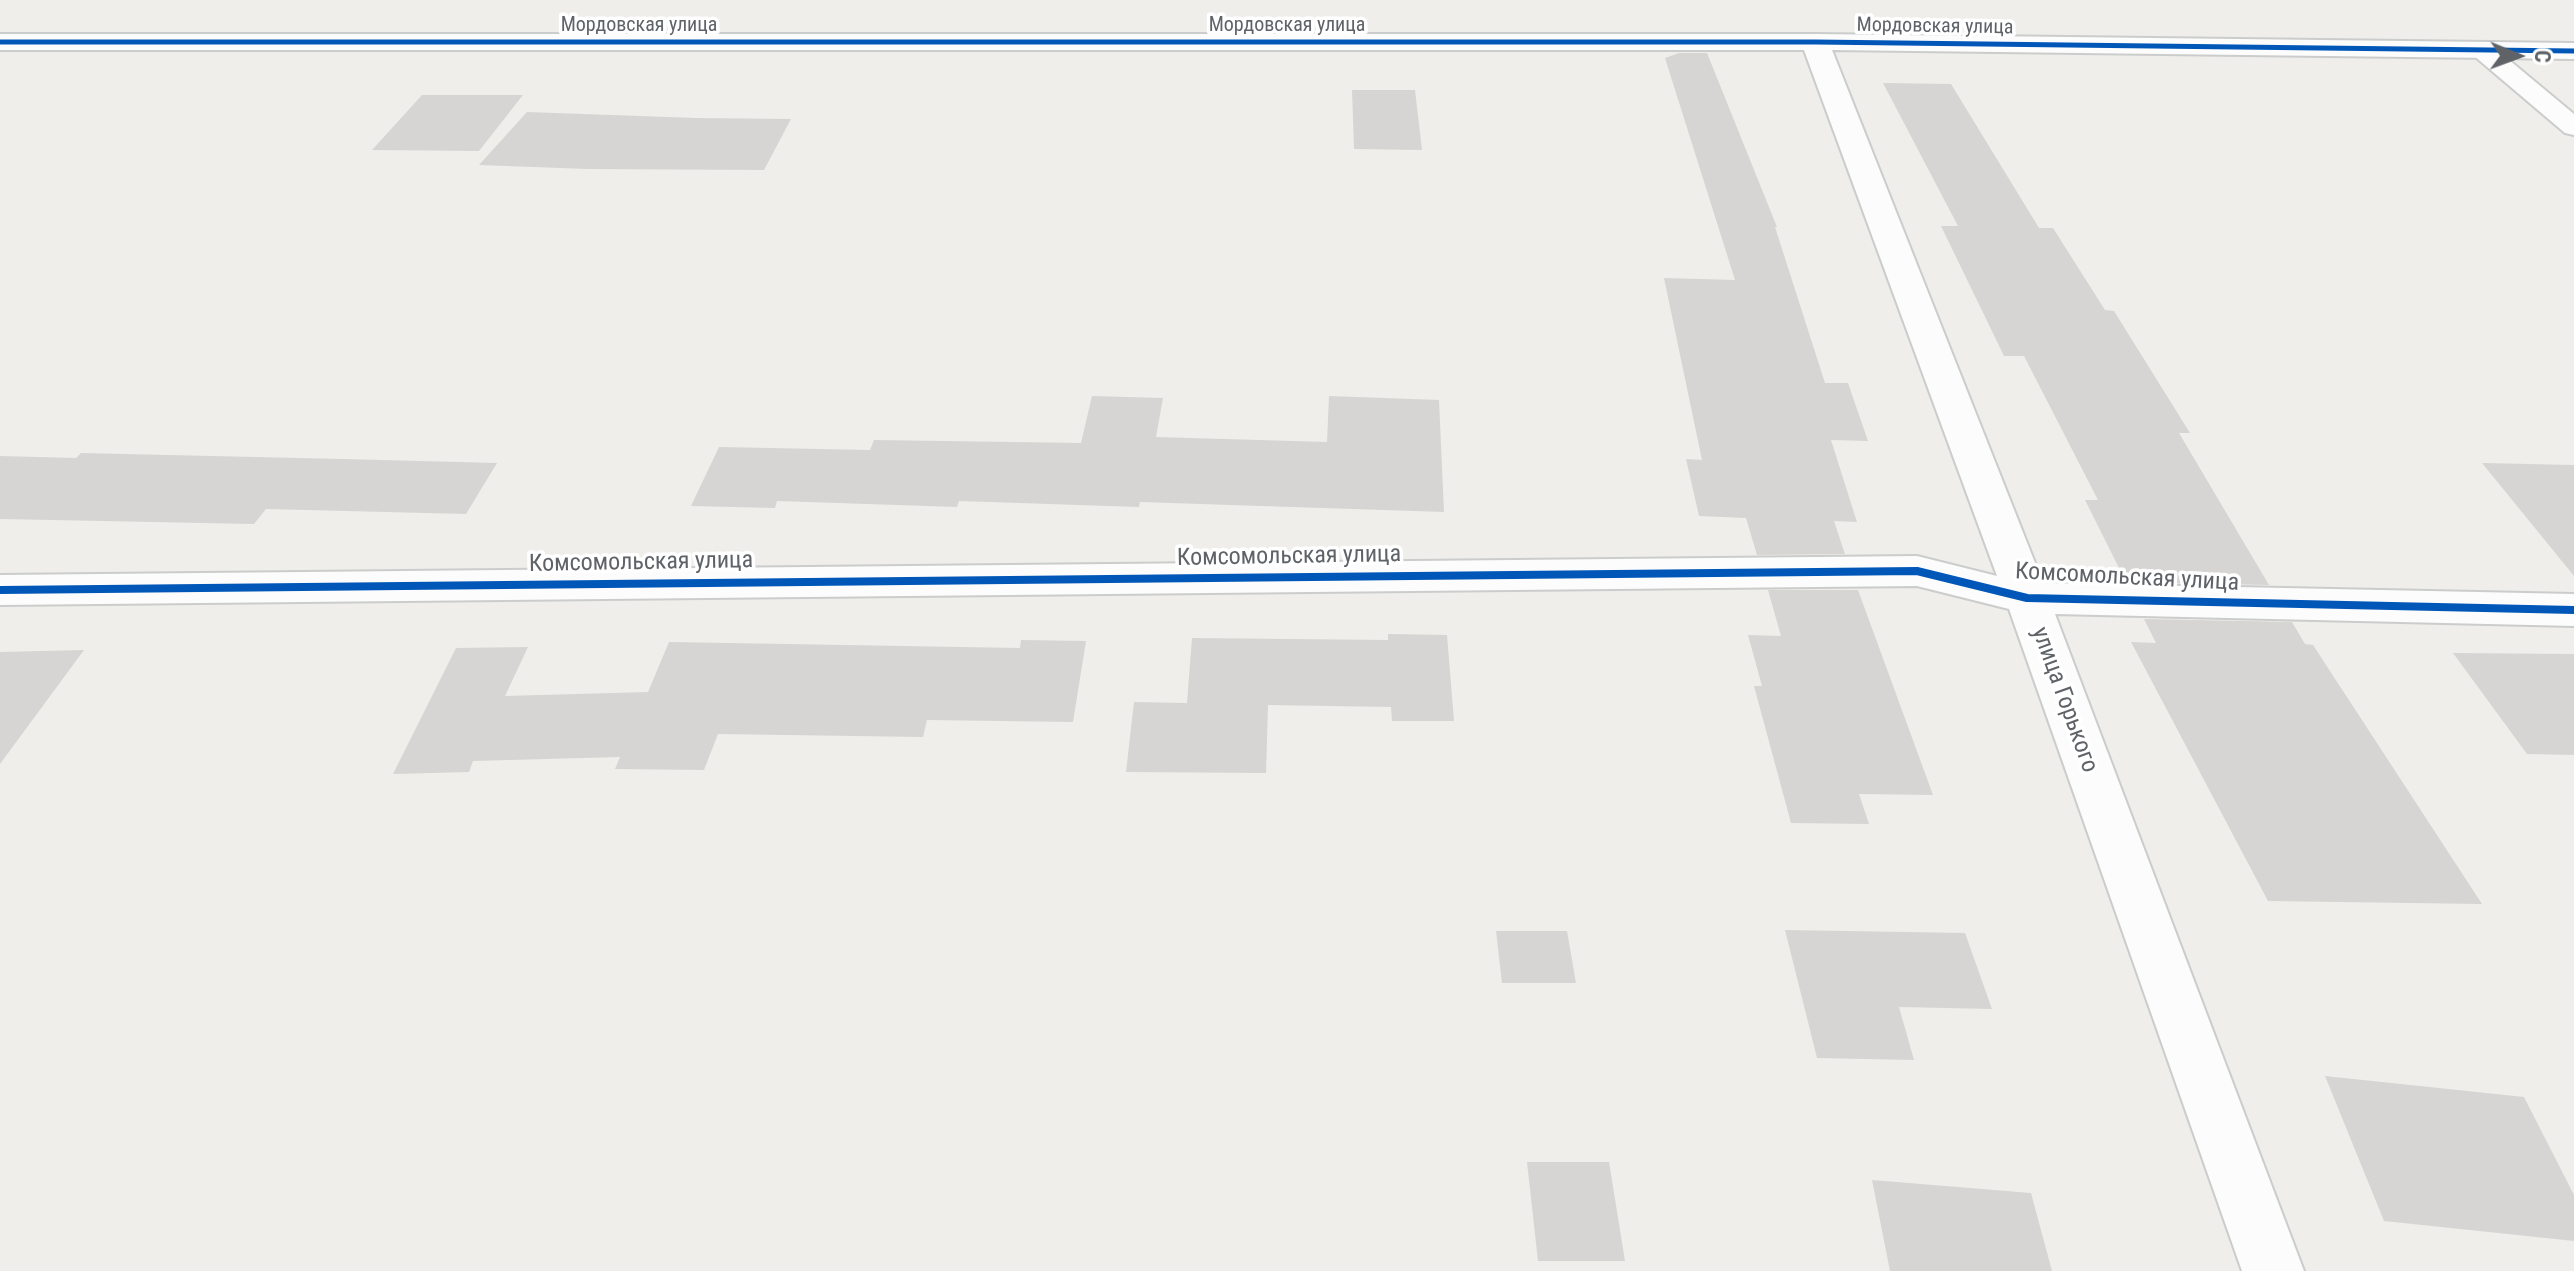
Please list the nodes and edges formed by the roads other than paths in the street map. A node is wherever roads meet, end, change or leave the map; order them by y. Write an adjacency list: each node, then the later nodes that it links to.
1 (0, 42): 2 (street, Мордовская улица)
2 (1815, 42): 3 (street, Мордовская улица); 7 (street, улица Горького)
3 (2482, 50): 4 (street, Мордовская улица); 5 (lane)
4 (2574, 51)
5 (2574, 127)
6 (0, 590): 7 (street, Комсомольская улица)
7 (2027, 598): 8 (street, Комсомольская улица); 9 (street, улица Горького)
8 (2574, 610)
9 (2273, 1271)

